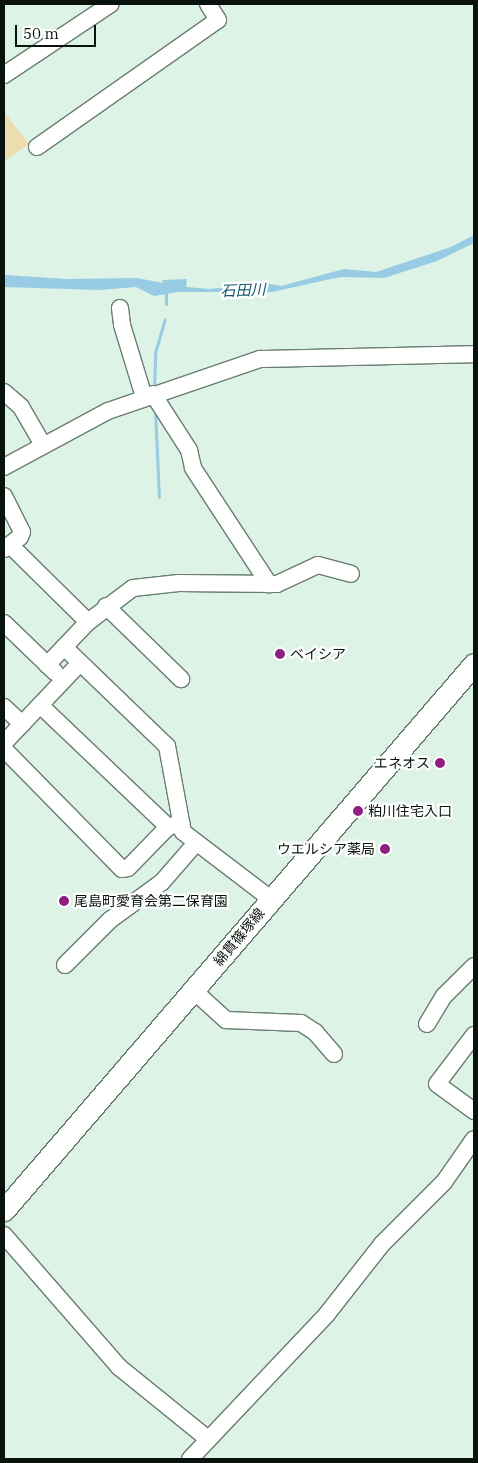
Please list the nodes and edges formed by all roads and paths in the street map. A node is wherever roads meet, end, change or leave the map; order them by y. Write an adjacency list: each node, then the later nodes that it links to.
1 (111, 4): 3 (street)
2 (208, 4): 4 (street)
3 (4, 75)
4 (37, 147)
5 (120, 308): 8 (street)
6 (474, 354): 8 (street)
7 (4, 392): 9 (street)
8 (148, 396): 9 (street); 14 (street)
9 (43, 444): 10 (street)
10 (4, 467)
11 (4, 496): 12 (street)
12 (7, 547): 16 (street)
13 (351, 574): 14 (street)
14 (269, 584): 15 (street)
15 (106, 606): 16 (street); 22 (street)
16 (88, 622): 18 (street)
17 (4, 623): 21 (street)
18 (64, 647): 19 (street); 21 (street)
19 (80, 663): 23 (street); 29 (street)
20 (474, 664): 31 (main road, 綿貫篠塚線)
21 (47, 665): 23 (street)
22 (181, 679)
23 (63, 680): 24 (street)
24 (40, 705): 26 (street); 29 (street)
25 (4, 707): 26 (street)
26 (22, 724): 27 (street)
27 (4, 743)
28 (4, 749): 29 (street)
29 (174, 825): 30 (street)
30 (196, 843): 31 (street); 32 (street)
31 (270, 899): 34 (main road, 綿貫篠塚線)
32 (65, 965)
33 (474, 966): 35 (street)
34 (193, 990): 37 (street); 40 (main road, 綿貫篠塚線)
35 (427, 1024)
36 (474, 1035): 38 (street)
37 (334, 1054)
38 (474, 1111)
39 (474, 1140): 42 (street)
40 (4, 1210)
41 (4, 1235): 42 (street)
42 (208, 1439): 43 (street)
43 (190, 1459)

